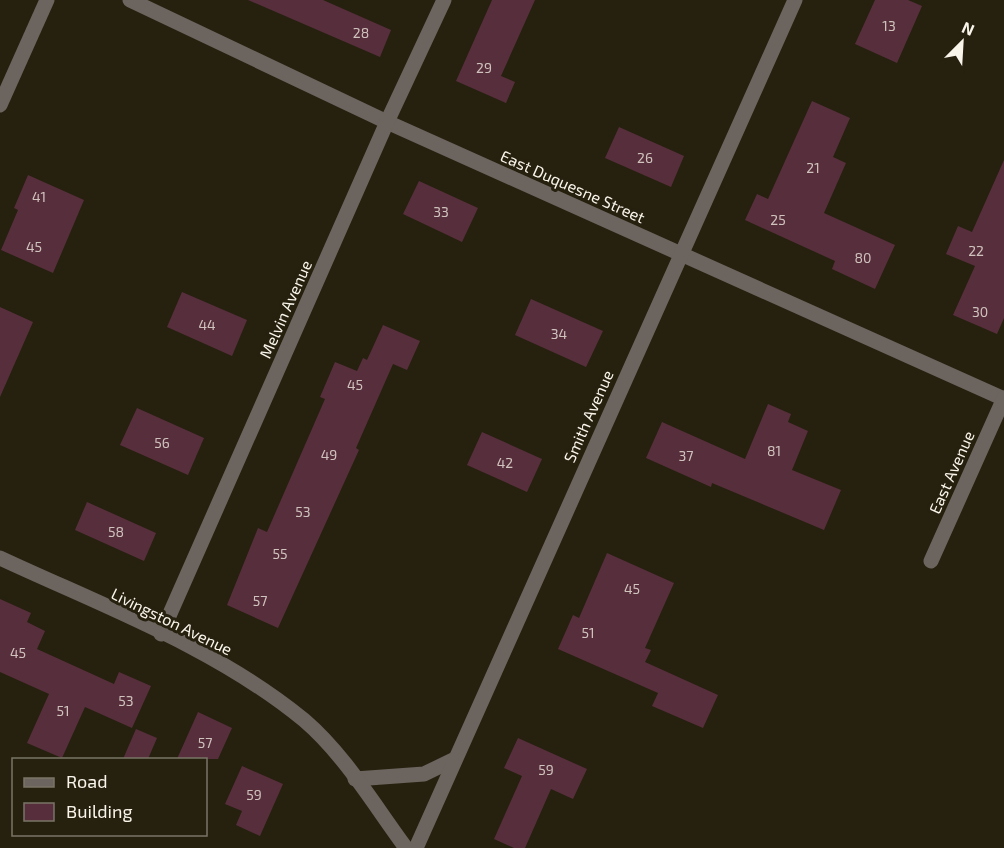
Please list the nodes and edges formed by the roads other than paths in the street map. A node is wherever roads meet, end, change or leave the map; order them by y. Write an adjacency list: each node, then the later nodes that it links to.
1 (47, 0): 5 (street)
2 (130, 0): 6 (street, East Duquesne Street)
3 (444, 0): 6 (street, Melvin Avenue)
4 (795, 0): 7 (street, Smith Avenue)
5 (0, 105)
6 (387, 122): 7 (street, East Duquesne Street); 11 (street, Melvin Avenue)
7 (679, 254): 8 (street, East Duquesne Street); 12 (street, Smith Avenue)
8 (1004, 398): 10 (street, East Avenue)
9 (0, 558): 11 (street, Livingston Avenue)
10 (931, 561)
11 (161, 634): 13 (street, Livingston Avenue)
12 (456, 759): 13 (street); 15 (street, Smith Avenue)
13 (355, 779): 14 (street, Livingston Avenue)
14 (406, 848)
15 (416, 848)

